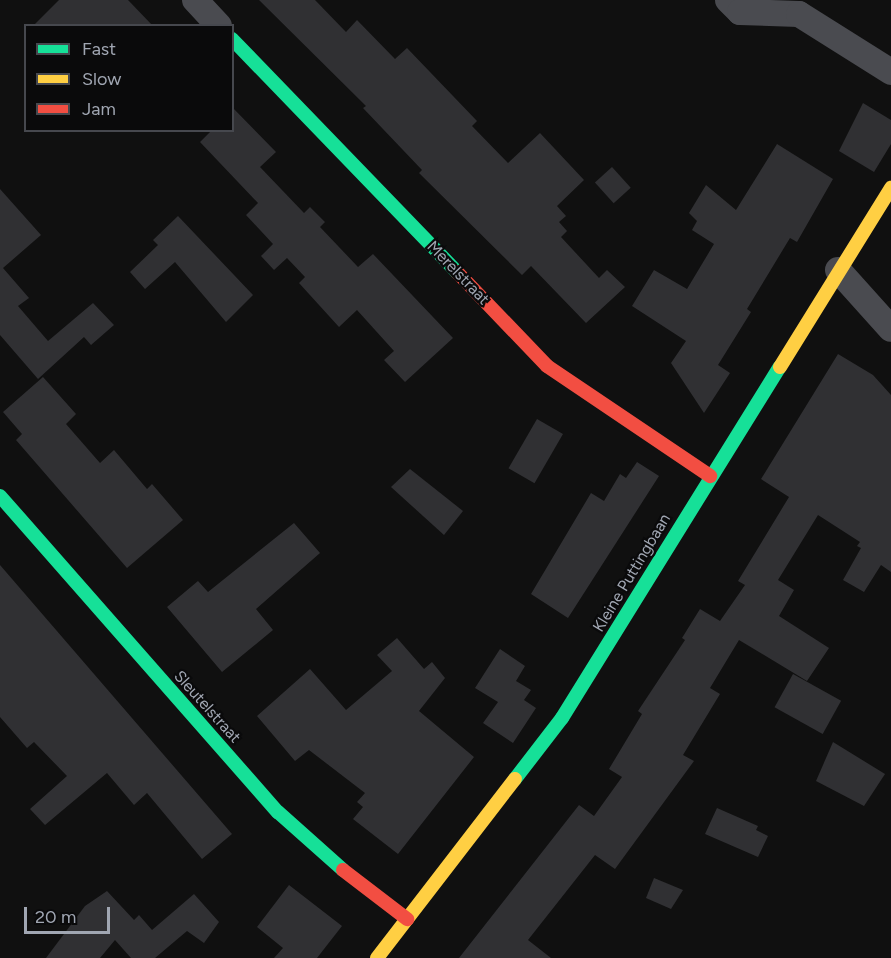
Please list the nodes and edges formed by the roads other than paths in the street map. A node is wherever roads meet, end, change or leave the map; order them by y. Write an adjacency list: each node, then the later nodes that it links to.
1 (195, 0): 3 (street)
2 (728, 0): 5 (street)
3 (217, 24)
4 (234, 41): 9 (street, Merelstraat)
5 (891, 72)
6 (891, 188): 7 (street, Kleine Puttingbaan)
7 (838, 270): 8 (street); 9 (street, Kleine Puttingbaan)
8 (891, 329)
9 (710, 476): 11 (street, Kleine Puttingbaan)
10 (0, 496): 11 (street, Sleutelstraat)
11 (407, 919): 12 (street, Kleine Puttingbaan)
12 (377, 958)

